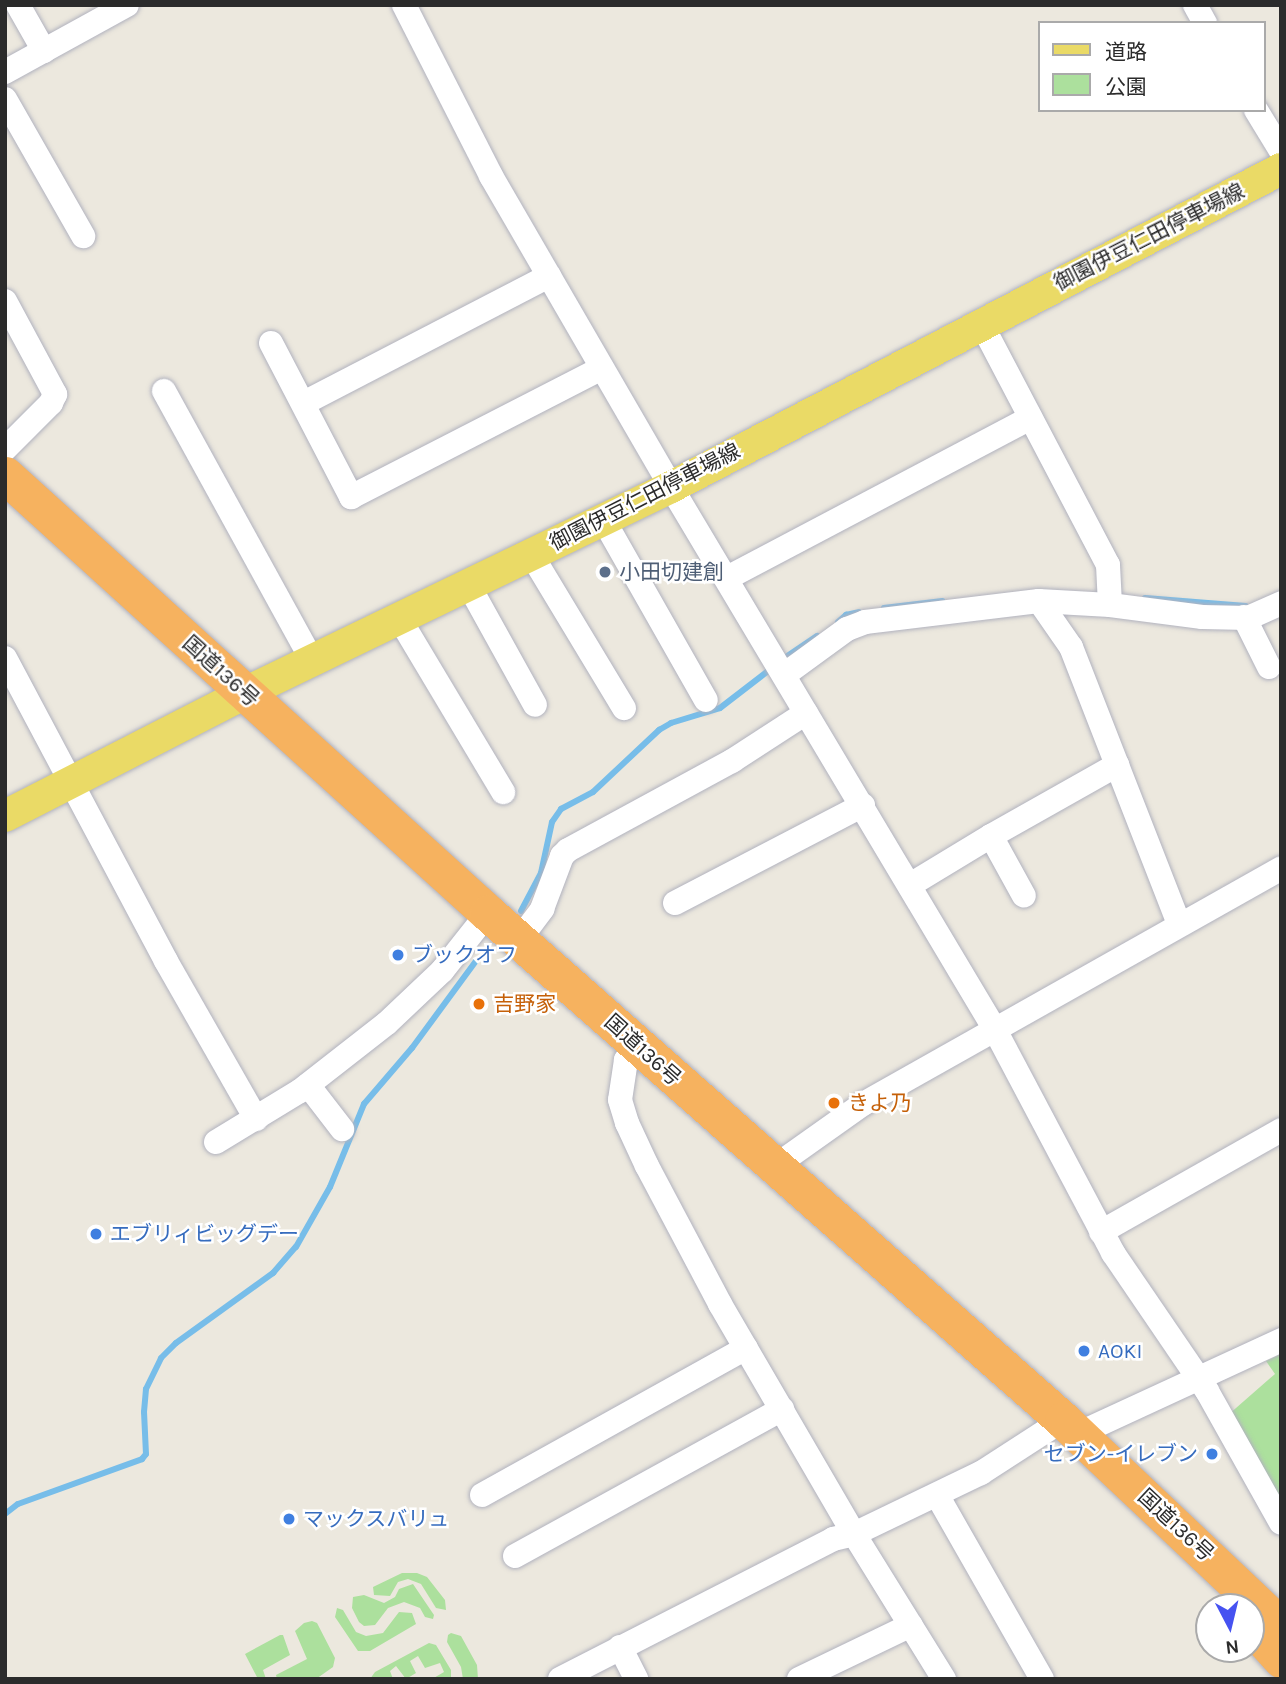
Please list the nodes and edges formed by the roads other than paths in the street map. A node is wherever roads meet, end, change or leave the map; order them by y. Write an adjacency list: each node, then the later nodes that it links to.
1 (18, 5): 6 (street)
2 (127, 5): 6 (street)
3 (404, 5): 13 (street)
4 (1195, 5): 5 (street)
5 (1204, 21)
6 (44, 51): 7 (street)
7 (5, 72)
8 (5, 99): 12 (street)
9 (1267, 117): 10 (street)
10 (1281, 151)
11 (1281, 169): 15 (main road, 御園伊豆仁田停車場線)
12 (83, 236)
13 (549, 276): 17 (street); 19 (street)
14 (5, 301): 21 (street)
15 (981, 323): 20 (street); 23 (main road, 御園伊豆仁田停車場線)
16 (271, 343): 19 (street)
17 (602, 369): 19 (street); 23 (street)
18 (164, 391): 35 (street)
19 (304, 403)
20 (1030, 418): 27 (street); 31 (street)
21 (5, 449)
22 (5, 475): 38 (highway, 国道136号)
23 (671, 486): 25 (main road, 御園伊豆仁田停車場線); 27 (street)
24 (5, 508): 38 (highway, 国道136号)
25 (603, 519): 26 (main road, 御園伊豆仁田停車場線); 39 (street)
26 (531, 554): 28 (main road, 御園伊豆仁田停車場線); 41 (street)
27 (727, 578): 37 (street)
28 (468, 584): 33 (main road, 御園伊豆仁田停車場線); 40 (street)
29 (1039, 601): 31 (street); 37 (street); 43 (street)
30 (1281, 603): 32 (street)
31 (1110, 605): 32 (street)
32 (1244, 617): 36 (street)
33 (399, 618): 35 (main road, 御園伊豆仁田停車場線); 45 (street)
34 (5, 658): 44 (street)
35 (312, 660): 38 (main road, 御園伊豆仁田停車場線)
36 (1269, 667)
37 (784, 675): 42 (street)
38 (235, 698): 44 (main road, 御園伊豆仁田停車場線); 53 (highway, 国道136号)
39 (706, 700)
40 (535, 705)
41 (624, 708)
42 (806, 713): 46 (street); 55 (street)
43 (1117, 765): 48 (street); 54 (street)
44 (72, 782): 47 (main road, 御園伊豆仁田停車場線); 59 (street)
45 (503, 792)
46 (863, 805): 50 (street); 52 (street)
47 (5, 816)
48 (991, 836): 50 (street); 51 (street)
49 (1281, 868): 54 (street)
50 (910, 885): 56 (street)
51 (1024, 895)
52 (675, 903)
53 (482, 920): 55 (highway, 国道136号); 57 (highway, 国道136号); 58 (street)
54 (1179, 924): 56 (street)
55 (519, 940): 57 (highway, 国道136号)
56 (994, 1028): 63 (street); 64 (street)
57 (633, 1052): 63 (highway, 国道136号); 66 (street); 69 (highway, 国道136号)
58 (308, 1084): 59 (street); 60 (street)
59 (256, 1119): 62 (street)
60 (342, 1129)
61 (1281, 1130): 64 (street)
62 (216, 1142)
63 (774, 1167): 69 (highway, 国道136号)
64 (1101, 1233): 67 (street)
65 (1281, 1340): 67 (street)
66 (746, 1348): 68 (street); 70 (street)
67 (1197, 1377): 69 (street); 72 (street)
68 (782, 1409): 73 (street); 74 (street)
69 (1062, 1429): 71 (street); 75 (highway, 国道136号); 77 (highway, 国道136号)
70 (482, 1495)
71 (937, 1496): 73 (street); 85 (street)
72 (1281, 1523)
73 (854, 1534): 76 (street); 79 (street)
74 (515, 1556)
75 (1220, 1593)
76 (911, 1625): 83 (street); 84 (street)
77 (1281, 1626)
78 (1265, 1641): 80 (highway)
79 (620, 1647): 81 (street); 82 (street)
80 (1281, 1659)
81 (561, 1679)
82 (636, 1679)
83 (799, 1679)
84 (944, 1679)
85 (1042, 1679)

